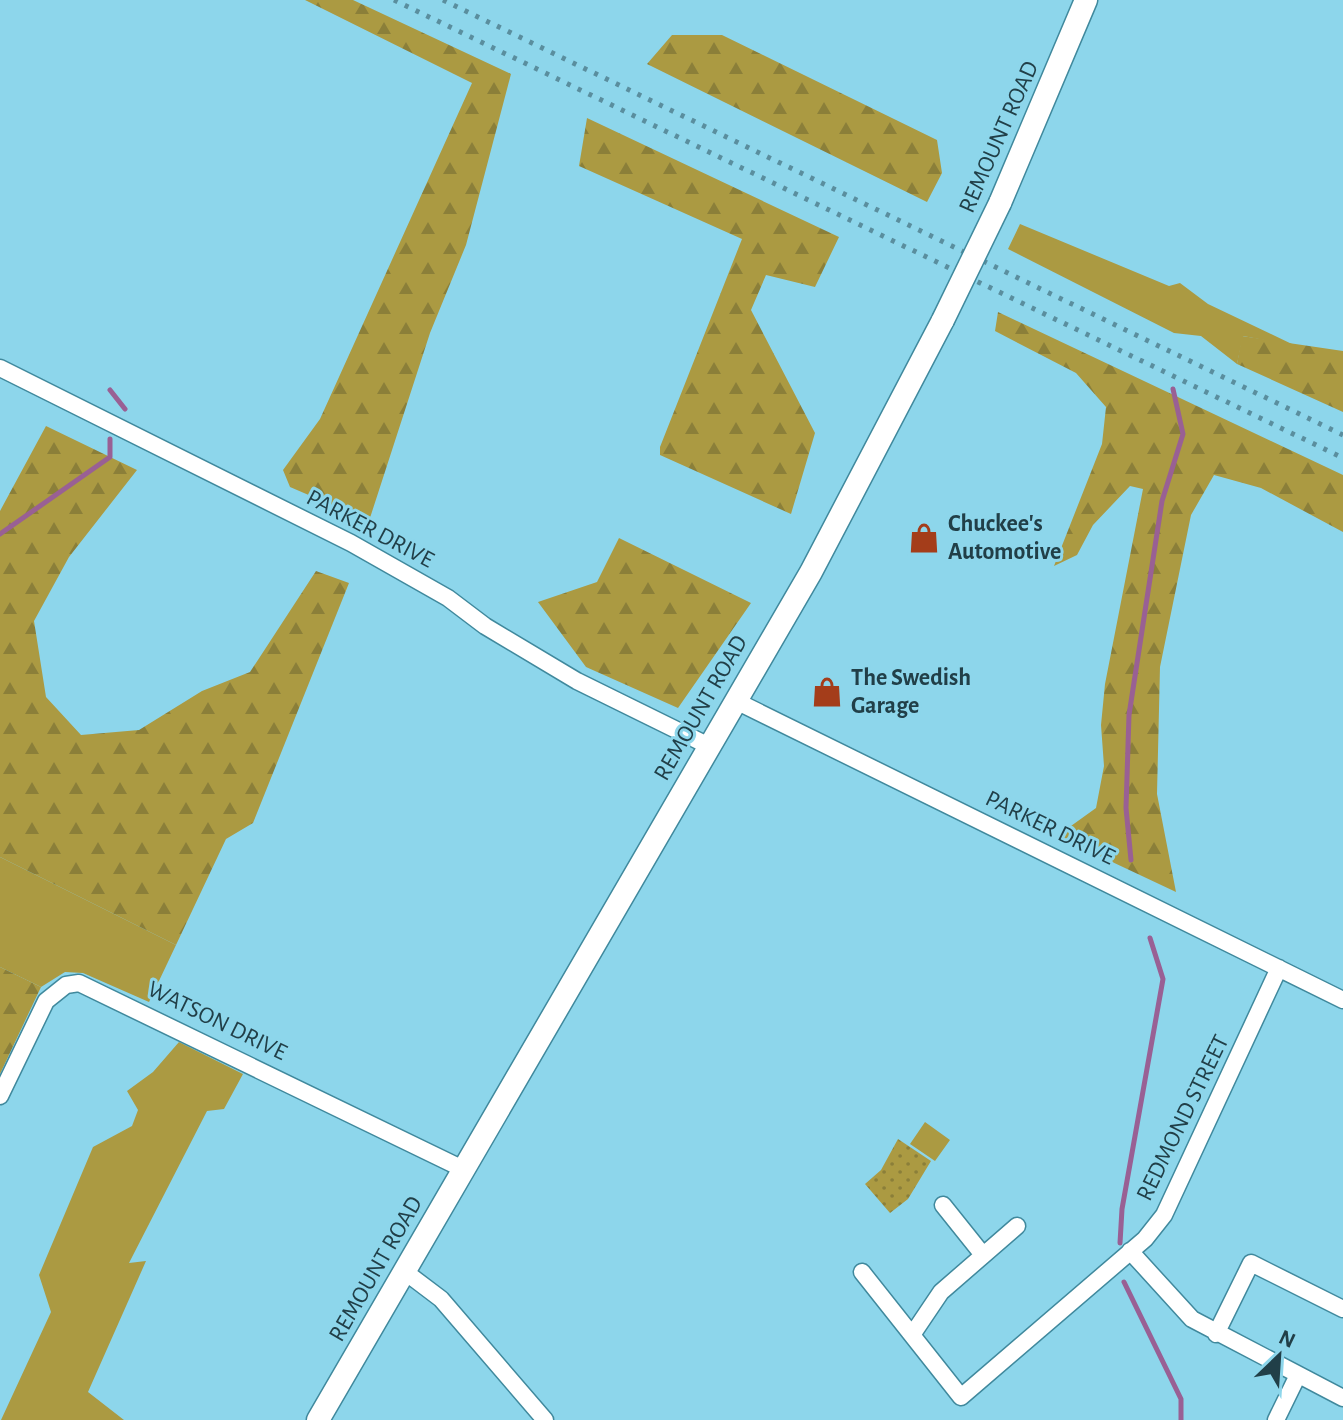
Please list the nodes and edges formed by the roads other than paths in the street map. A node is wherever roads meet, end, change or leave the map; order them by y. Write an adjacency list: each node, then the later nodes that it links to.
1 (1086, 0): 3 (main road, REMOUNT ROAD, bridge)
2 (0, 368): 4 (street, PARKER DRIVE)
3 (736, 701): 4 (main road, REMOUNT ROAD); 5 (street, PARKER DRIVE)
4 (709, 746): 8 (main road, REMOUNT ROAD)
5 (1279, 968): 6 (street, PARKER DRIVE); 11 (street, REDMOND STREET)
6 (1343, 1000)
7 (0, 1096): 8 (street, WATSON DRIVE)
8 (463, 1169): 13 (main road, REMOUNT ROAD)
9 (943, 1205): 12 (street)
10 (1017, 1226): 12 (street)
11 (1130, 1251): 16 (street); 17 (street, REDMOND STREET)
12 (983, 1255): 17 (street)
13 (404, 1271): 20 (main road, REMOUNT ROAD); 21 (street)
14 (862, 1272): 17 (street)
15 (1343, 1309): 16 (street)
16 (1216, 1334): 18 (street)
17 (912, 1335)
18 (1298, 1375): 19 (street); 22 (street)
19 (1343, 1398)
20 (318, 1420)
21 (545, 1420)
22 (1276, 1420)

